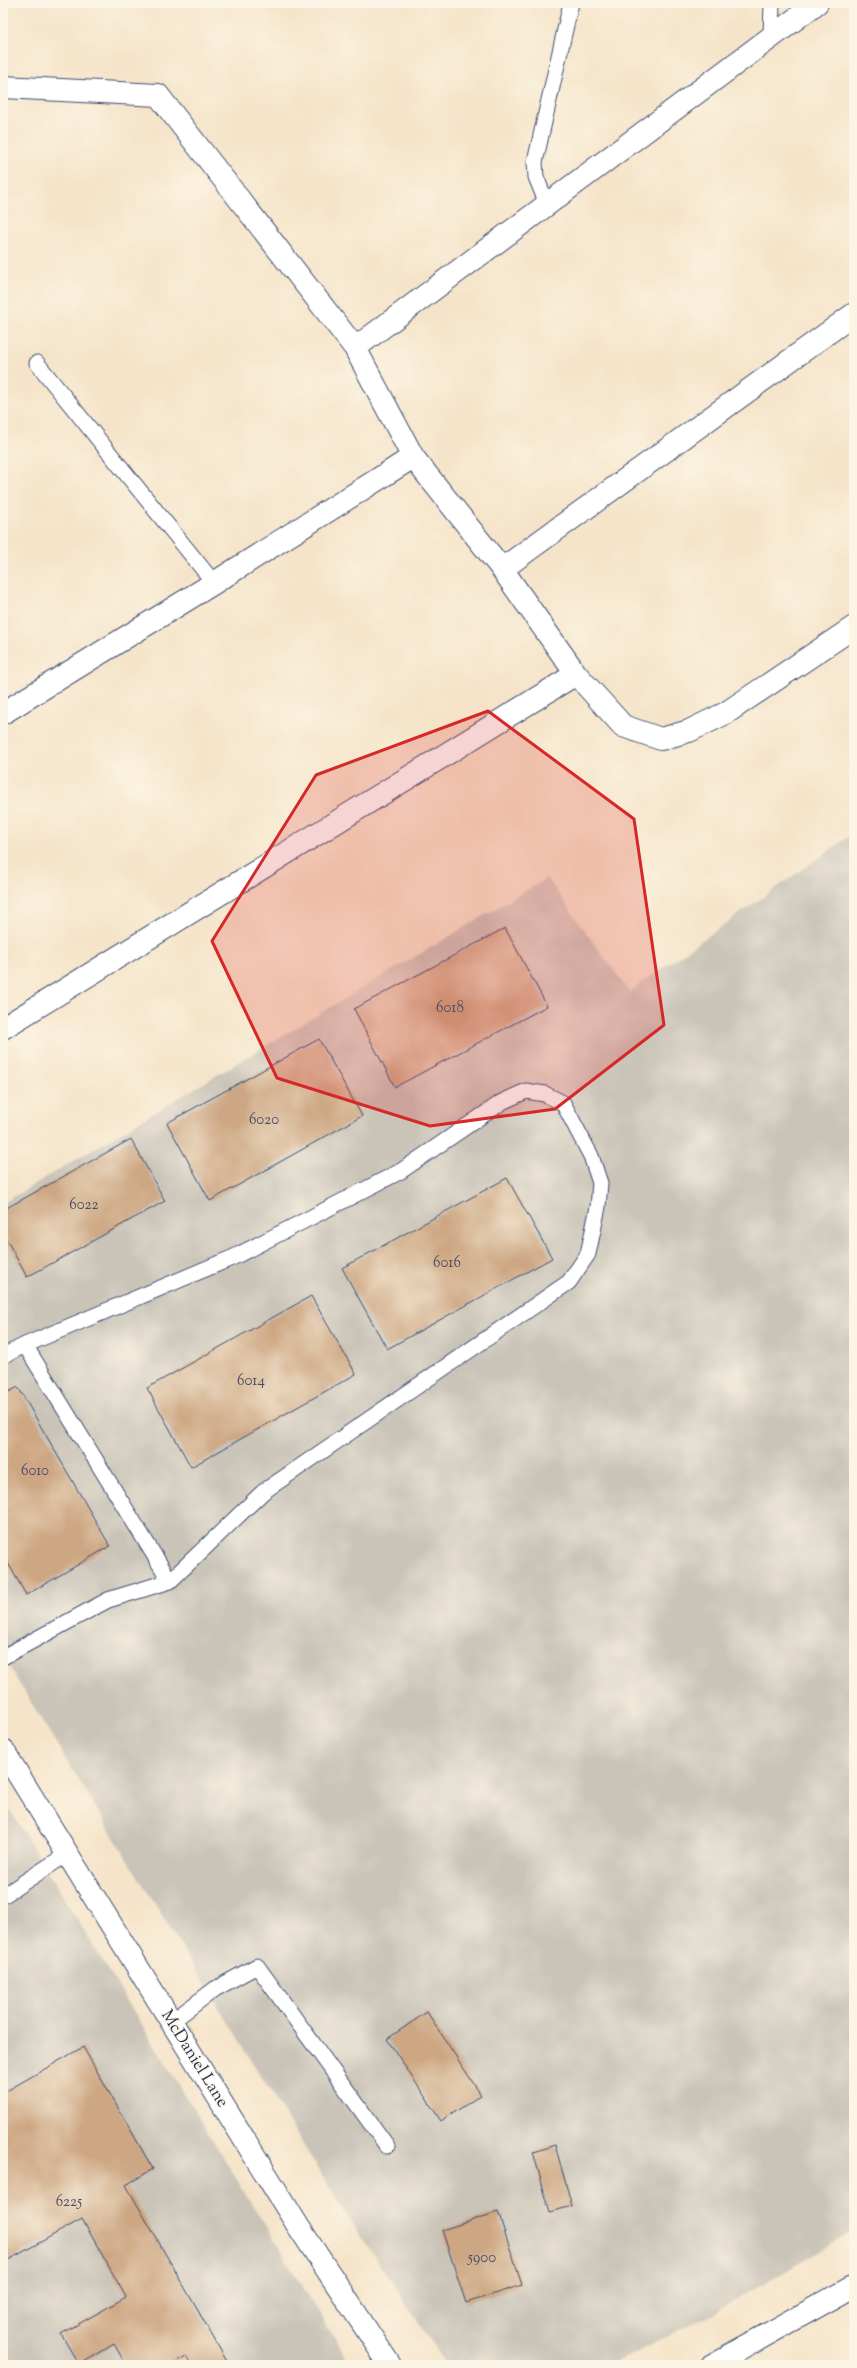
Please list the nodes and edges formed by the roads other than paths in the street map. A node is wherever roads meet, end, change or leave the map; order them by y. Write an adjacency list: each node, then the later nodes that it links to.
1 (571, 3): 6 (lane)
2 (772, 3): 4 (lane)
3 (817, 3): 4 (street)
4 (771, 37): 6 (street)
5 (3, 87): 8 (street)
6 (547, 204): 8 (street)
7 (854, 314): 11 (street)
8 (355, 348): 10 (street)
9 (37, 363): 12 (lane)
10 (413, 457): 11 (street); 12 (street)
11 (502, 569): 14 (street)
12 (214, 583): 15 (street)
13 (854, 627): 14 (street)
14 (576, 674): 16 (street)
15 (3, 713)
16 (3, 1028)
17 (25, 1344): 18 (lane); 19 (lane); 19 (lane)
18 (3, 1356)
19 (170, 1582): 20 (lane)
20 (3, 1657)
21 (3, 1750): 22 (street, McDaniel Lane)
22 (67, 1854): 23 (lane); 24 (street, McDaniel Lane)
23 (3, 1896)
24 (171, 2022): 25 (lane); 27 (street, McDaniel Lane)
25 (387, 2146)
26 (854, 2286): 28 (street)
27 (390, 2365)
28 (712, 2365)

